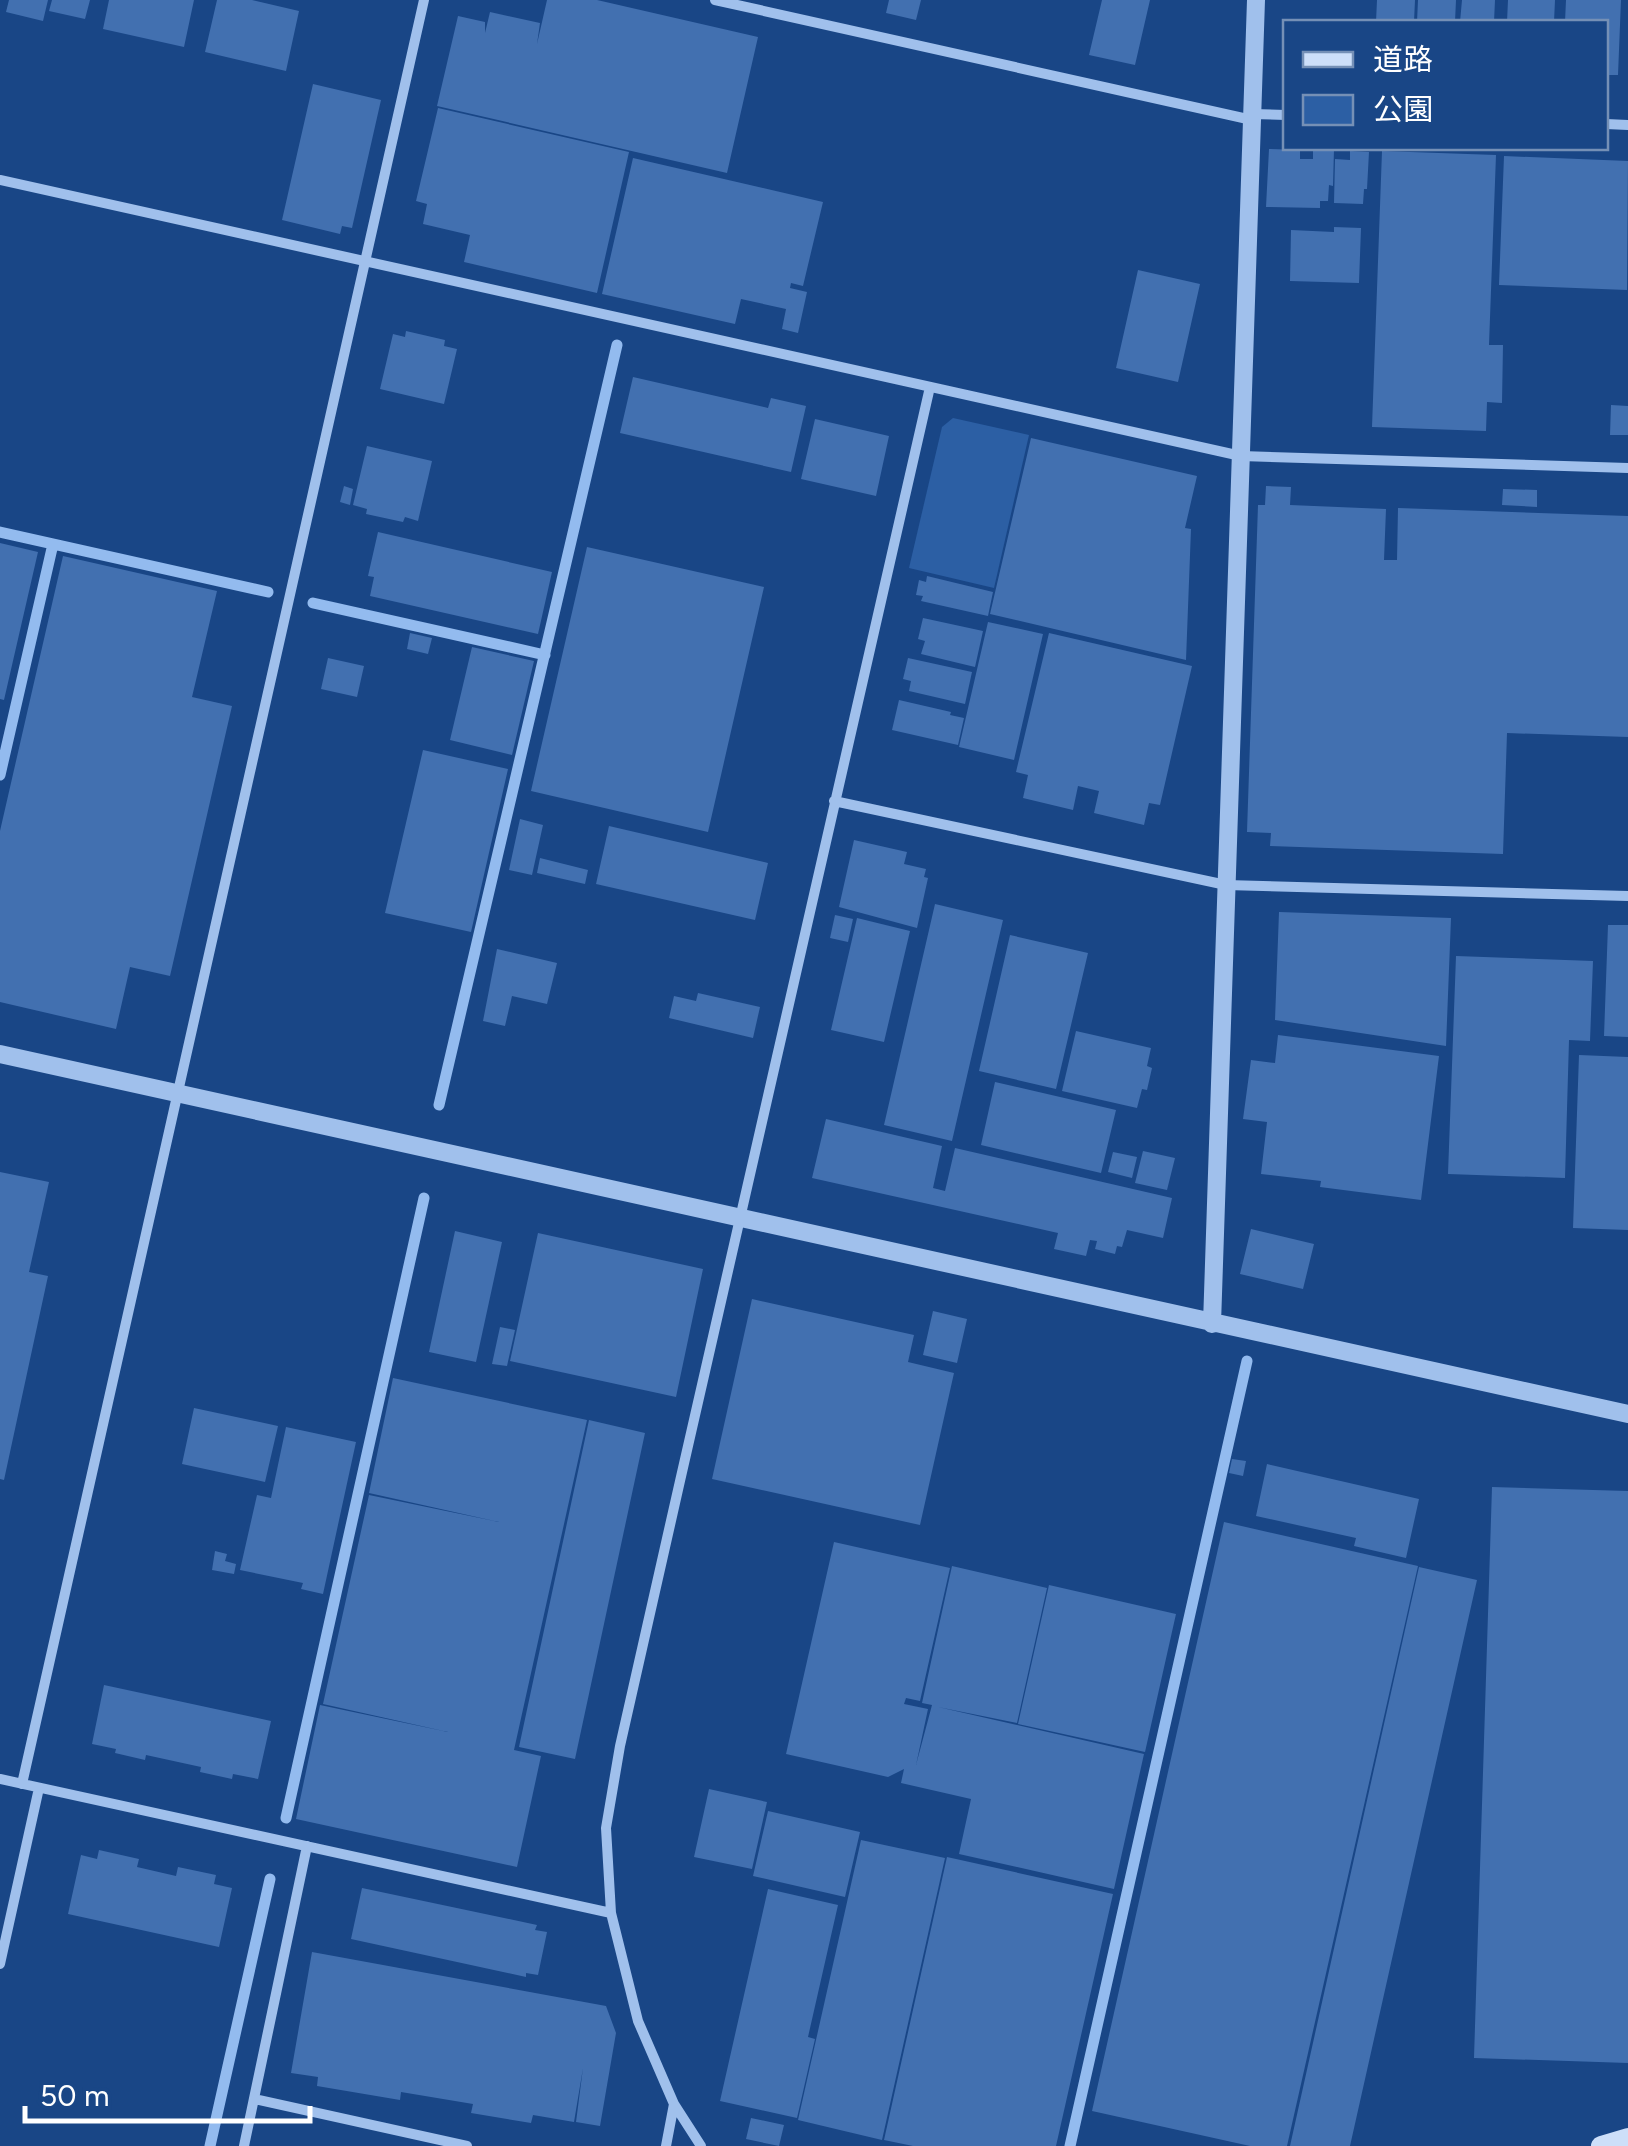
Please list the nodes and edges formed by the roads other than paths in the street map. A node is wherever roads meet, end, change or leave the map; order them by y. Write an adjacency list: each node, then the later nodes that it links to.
1 (424, 0): 7 (street)
2 (715, 0): 5 (street)
3 (1256, 0): 5 (street)
4 (1283, 115): 5 (street)
5 (1252, 117): 9 (street)
6 (0, 180): 7 (street)
7 (365, 261): 8 (street); 15 (street)
8 (930, 386): 9 (street); 11 (street)
9 (1241, 456): 10 (street); 12 (street)
10 (1628, 468)
11 (834, 801): 12 (street); 16 (street)
12 (1226, 885): 13 (street); 17 (street)
13 (1628, 896)
14 (0, 1054): 15 (street)
15 (176, 1093): 16 (street); 20 (street)
16 (738, 1218): 17 (street); 23 (street)
17 (1212, 1324): 18 (street)
18 (1628, 1414)
19 (0, 1779): 20 (street)
20 (22, 1784): 21 (street)
21 (39, 1788): 22 (street); 24 (street)
22 (307, 1846): 23 (street); 25 (street)
23 (611, 1913): 26 (street)
24 (0, 1964)
25 (254, 2098): 28 (street); 29 (street)
26 (674, 2104): 30 (street); 31 (street)
27 (1628, 2138): 32 (main road)
28 (244, 2146)
29 (467, 2146)
30 (666, 2146)
31 (701, 2146)
32 (1601, 2146)

